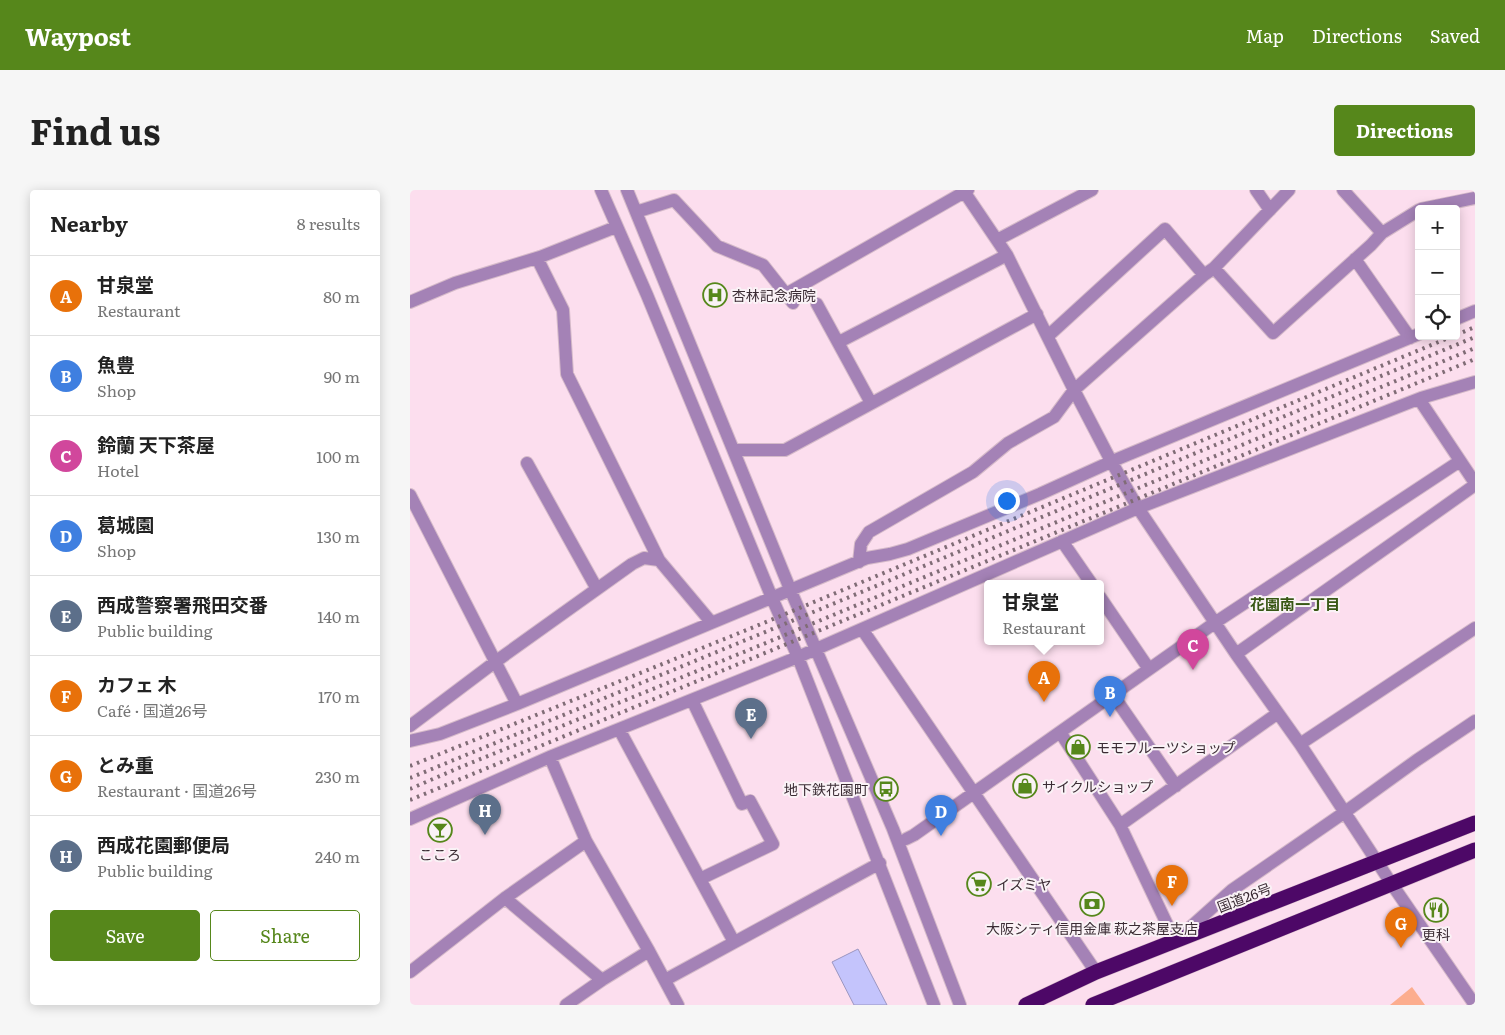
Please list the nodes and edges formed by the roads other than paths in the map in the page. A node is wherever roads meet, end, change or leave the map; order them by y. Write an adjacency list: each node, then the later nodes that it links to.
1 (601, 190): 13 (street)
2 (627, 190): 11 (street)
3 (1092, 190): 15 (street)
4 (1256, 190): 10 (street)
5 (1289, 190): 10 (street)
6 (1343, 190): 14 (street)
7 (965, 191): 11 (street); 15 (street)
8 (1468, 196): 9 (street)
9 (1437, 205)
10 (1270, 210): 19 (street)
11 (636, 212): 32 (street)
12 (1415, 213): 14 (street)
13 (616, 227): 17 (street); 45 (street)
14 (1382, 233): 18 (street)
15 (997, 240): 16 (street)
16 (1007, 255): 23 (street); 27 (street)
17 (537, 258): 20 (street); 40 (street)
18 (1355, 259): 19 (street); 26 (street)
19 (1209, 272): 25 (street); 29 (street)
20 (410, 302)
21 (817, 304): 27 (street)
22 (1475, 311): 24 (street)
23 (1037, 314): 25 (street); 31 (street)
24 (1460, 317)
25 (1048, 336): 29 (street)
26 (1414, 336): 33 (street)
27 (839, 342): 31 (street)
28 (1475, 382): 30 (street)
29 (1074, 390): 33 (street); 41 (street)
30 (1418, 399): 34 (street); 38 (street)
31 (870, 403): 32 (street)
32 (734, 450): 44 (street)
33 (1111, 461): 38 (street); 41 (street)
34 (1460, 461): 36 (street); 48 (street)
35 (526, 463): 43 (street)
36 (1475, 484): 52 (street)
37 (410, 495): 54 (street)
38 (1138, 508): 39 (street); 48 (street)
39 (1062, 541): 42 (street); 50 (street)
40 (659, 560): 43 (street); 47 (street)
41 (859, 562): 44 (street)
42 (1089, 580)
43 (597, 589): 54 (street)
44 (790, 589): 45 (street); 51 (street)
45 (772, 598): 47 (street); 53 (street)
46 (1104, 603): 55 (street)
47 (711, 622): 58 (street)
48 (1216, 622): 52 (street); 55 (street)
49 (1475, 628): 65 (street)
50 (862, 629): 51 (street); 68 (street)
51 (817, 648): 53 (street); 92 (street)
52 (1236, 654): 59 (street)
53 (798, 657): 57 (street); 77 (street)
54 (495, 662): 58 (street); 61 (street)
55 (1149, 669): 56 (street)
56 (1113, 695): 63 (street); 67 (street)
57 (692, 700): 62 (street); 78 (street)
58 (516, 704): 64 (street)
59 (1278, 713): 65 (street); 67 (street)
60 (1475, 721): 69 (street)
61 (410, 726)
62 (619, 729): 66 (street); 78 (street)
63 (1060, 732): 68 (street); 72 (street)
64 (410, 742)
65 (1300, 744): 69 (street)
66 (550, 757): 70 (street); 74 (street)
67 (1176, 786): 72 (street)
68 (973, 793): 73 (street); 85 (street)
69 (1345, 812): 76 (street); 81 (street)
70 (410, 819)
71 (1475, 823): 76 (highway, 国道26号)
72 (1120, 825): 81 (street)
73 (906, 839)
74 (586, 841): 80 (street); 83 (street)
75 (1475, 850): 79 (highway)
76 (1376, 861): 79 (street); 81 (highway, 国道26号)
77 (880, 863): 82 (street); 91 (street)
78 (700, 879): 82 (street)
79 (1391, 883): 88 (highway); 95 (street)
80 (505, 898): 84 (street); 86 (street)
81 (1175, 941): 85 (highway, 国道26号)
82 (734, 942): 87 (street)
83 (650, 951): 86 (street); 87 (street)
84 (410, 972)
85 (1096, 972): 93 (highway, 国道26号)
86 (602, 980): 89 (street)
87 (665, 980): 90 (street)
88 (1112, 1001): 94 (highway)
89 (566, 1005)
90 (678, 1005)
91 (934, 1005)
92 (960, 1005)
93 (1026, 1005)
94 (1093, 1005)
95 (1475, 1005)

